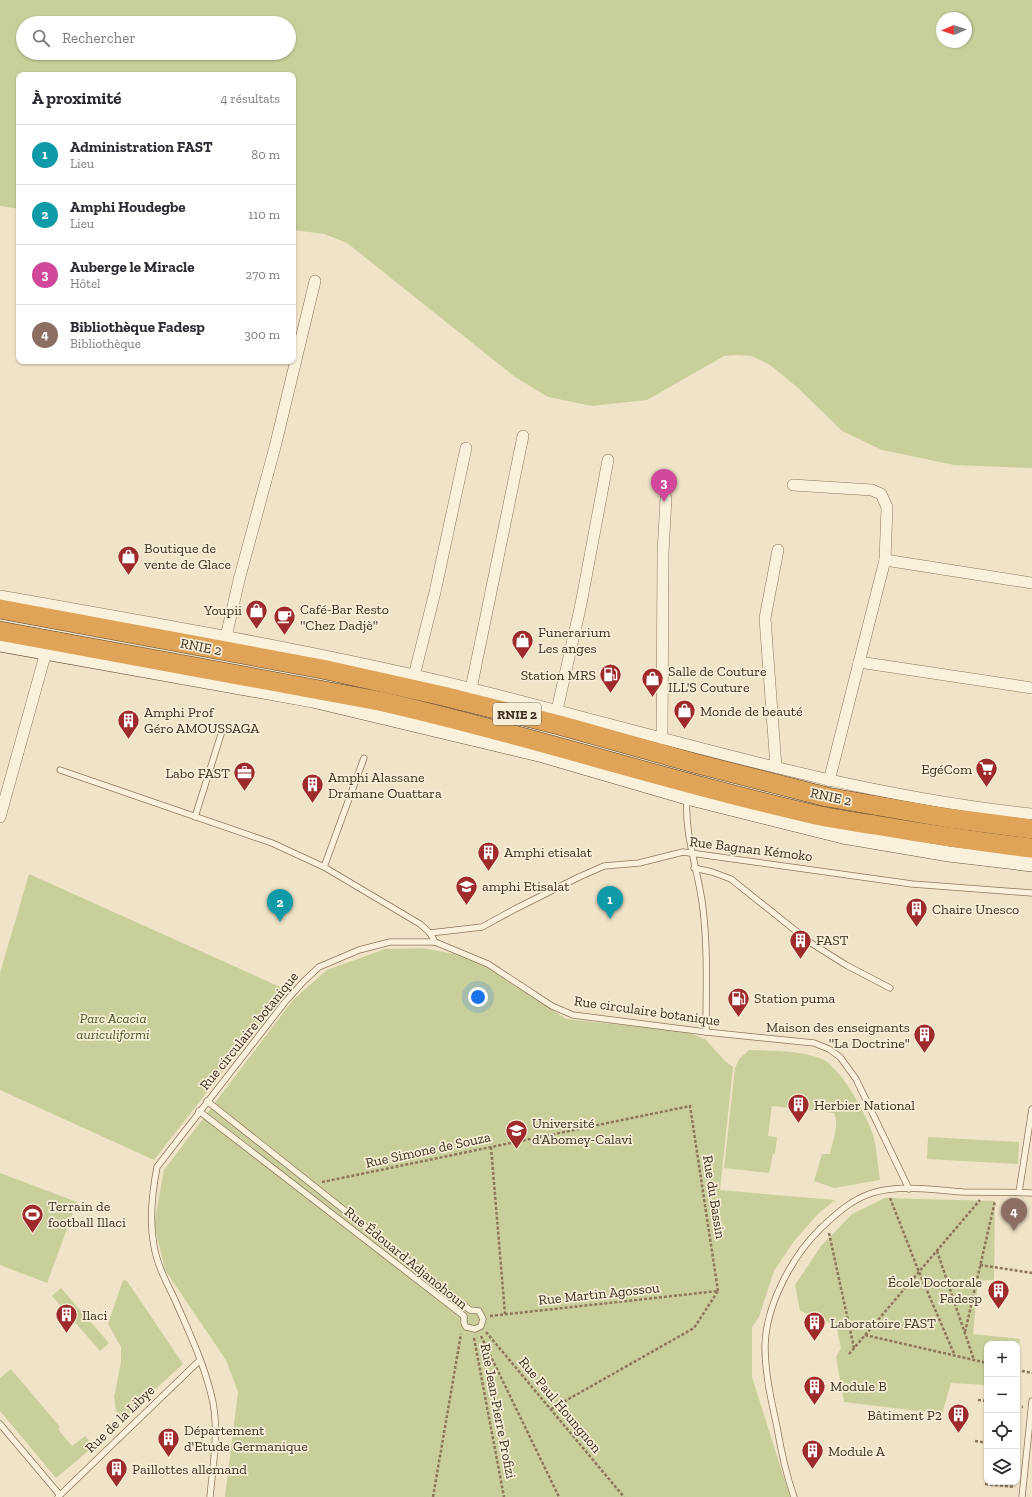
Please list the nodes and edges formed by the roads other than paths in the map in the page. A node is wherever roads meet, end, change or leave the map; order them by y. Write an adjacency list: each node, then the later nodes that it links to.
1 (315, 281): 2 (street)
2 (296, 362)
3 (296, 364): 15 (street)
4 (523, 436): 21 (street)
5 (466, 448): 19 (street)
6 (608, 460): 22 (street)
7 (793, 485): 10 (street)
8 (666, 498): 24 (street)
9 (778, 550): 26 (street)
10 (885, 560): 11 (street); 18 (street)
11 (1032, 583)
12 (0, 596): 15 (street)
13 (0, 609): 28 (highway, RNIE 2 / RNIE 2)
14 (0, 631): 28 (highway, RNIE 2 / RNIE 2)
15 (226, 637): 19 (street)
16 (0, 644): 17 (street)
17 (46, 652): 28 (street); 31 (street)
18 (859, 662): 20 (street); 29 (street)
19 (414, 676): 21 (street)
20 (1032, 688)
21 (471, 689): 22 (street)
22 (557, 710): 24 (street)
23 (223, 728): 32 (lane)
24 (662, 739): 26 (street)
25 (364, 758): 37 (lane)
26 (776, 767): 29 (street)
27 (60, 770): 32 (lane)
28 (691, 778): 33 (highway, RNIE 2 / RNIE 2); 34 (highway, RNIE 2 / RNIE 2); 35 (lane); 36 (street)
29 (829, 781): 30 (street)
30 (1032, 814)
31 (0, 817)
32 (195, 817): 37 (lane)
33 (1032, 829)
34 (1032, 848)
35 (692, 854): 38 (lane); 39 (lane, Rue Bagnan Kémoko); 40 (lane, Rue Bagnan Kémoko)
36 (1032, 864)
37 (324, 867): 40 (lane)
38 (694, 868): 42 (lane); 43 (lane)
39 (1032, 893)
40 (430, 933): 41 (lane)
41 (435, 942): 43 (lane, Rue circulaire botanique); 44 (lane, Rue circulaire botanique)
42 (890, 988)
43 (706, 1032): 48 (lane, Rue circulaire botanique)
44 (207, 1101): 46 (lane, Rue circulaire botanique); 46 (lane, Rue Édouard Adjanohoun)
45 (1032, 1109): 47 (lane)
46 (199, 1111): 51 (lane, Rue circulaire botanique)
47 (1031, 1124): 49 (lane)
48 (909, 1189): 49 (lane); 56 (lane)
49 (1019, 1192): 50 (lane)
50 (1032, 1193)
51 (200, 1360): 54 (lane, Rue de la Libye); 55 (lane, Rue circulaire botanique)
52 (1032, 1401): 57 (lane)
53 (0, 1424): 54 (lane)
54 (58, 1495)
55 (210, 1497)
56 (794, 1497)
57 (1022, 1497)

